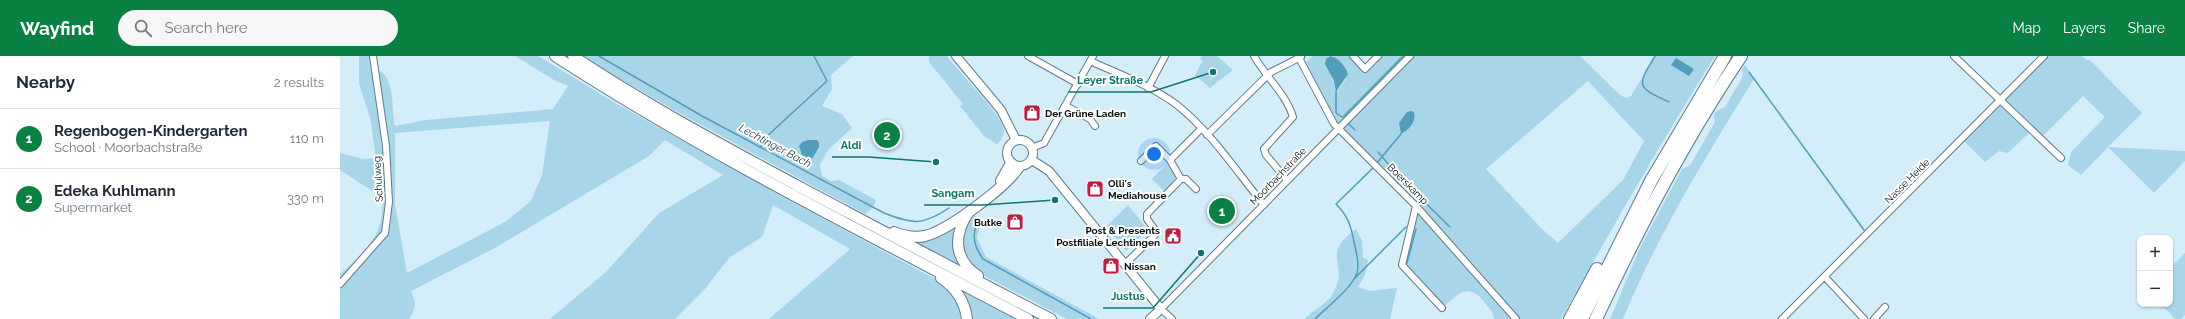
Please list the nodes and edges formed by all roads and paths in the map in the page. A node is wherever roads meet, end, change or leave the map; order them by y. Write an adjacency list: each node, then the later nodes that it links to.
1 (373, 56): 45 (street, Schulweg)
2 (555, 56): 41 (highway)
3 (573, 56): 39 (highway)
4 (956, 56): 26 (street)
5 (1028, 56): 18 (street)
6 (1164, 56): 19 (street)
7 (1254, 56): 17 (street)
8 (1299, 56): 17 (street); 24 (street, Boerskamp)
9 (1353, 56): 10 (street)
10 (1378, 56)
11 (1410, 56): 24 (street, Moorbachstraße)
12 (1726, 56): 40 (highway)
13 (1741, 56): 43 (highway)
14 (1954, 56): 20 (street)
15 (2044, 56): 20 (street, Nasse Heide)
16 (1092, 58): 18 (street); 19 (street)
17 (1267, 75): 25 (street); 34 (street)
18 (1078, 84): 21 (street)
19 (1148, 88): 23 (street)
20 (2001, 100): 28 (street); 44 (street, Nasse Heide)
21 (1066, 106): 22 (street); 27 (street)
22 (1095, 126)
23 (1201, 128): 25 (street); 30 (street)
24 (1338, 129): 34 (street, Moorbachstraße); 37 (street, Boerskamp)
25 (1207, 135): 36 (street)
26 (1016, 140): 27 (street); 32 (street)
27 (1032, 148): 29 (street)
28 (2061, 158)
29 (1032, 160): 32 (street); 42 (street)
30 (1170, 160): 31 (street); 33 (street)
31 (1141, 161)
32 (1015, 165): 38 (highway)
33 (1181, 179): 35 (street); 42 (street)
34 (1287, 180): 36 (street, Moorbachstraße)
35 (1196, 188)
36 (1264, 205): 49 (street, Moorbachstraße)
37 (1416, 206): 48 (street); 55 (street, Boerskamp)
38 (970, 211): 39 (highway); 46 (highway)
39 (856, 217): 46 (highway)
40 (1617, 246): 56 (highway); 57 (highway)
41 (921, 263): 50 (highway); 51 (highway)
42 (1125, 264): 49 (street)
43 (1620, 268): 58 (highway); 59 (highway)
44 (1825, 277): 60 (street, Nasse Heide); 61 (street)
45 (340, 284)
46 (991, 288): 52 (highway)
47 (1885, 307): 62 (street)
48 (1442, 308)
49 (1161, 309): 53 (street); 54 (street)
50 (967, 319)
51 (1028, 319)
52 (1051, 319)
53 (1150, 319)
54 (1172, 319)
55 (1516, 319)
56 (1570, 319)
57 (1582, 319)
58 (1596, 319)
59 (1605, 319)
60 (1782, 319)
61 (1864, 319)
62 (1874, 319)

